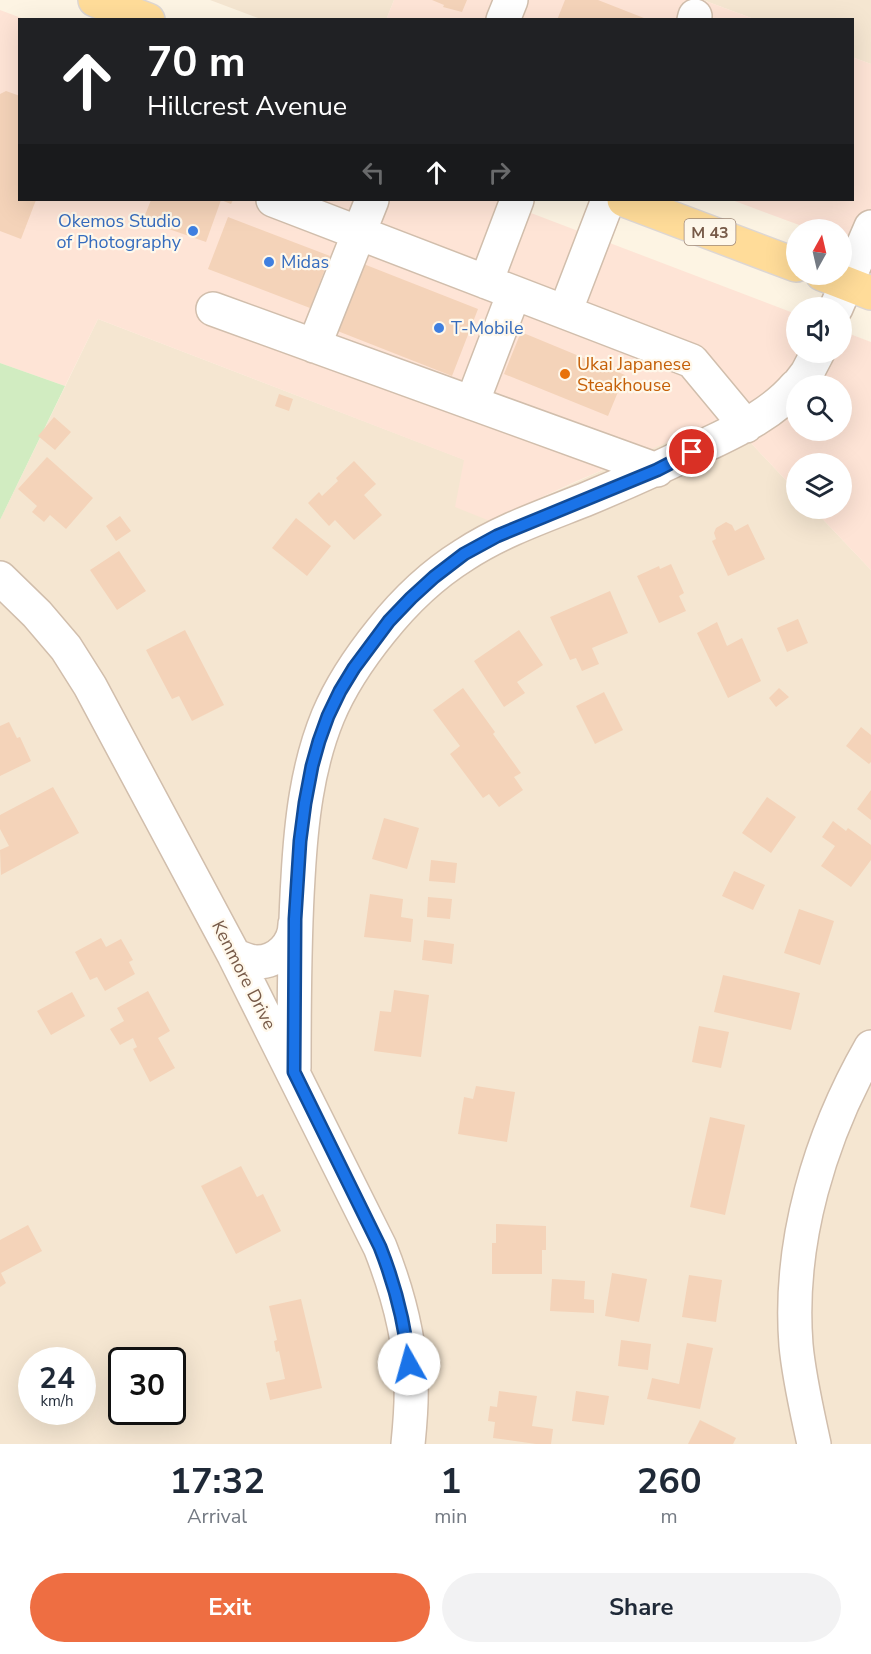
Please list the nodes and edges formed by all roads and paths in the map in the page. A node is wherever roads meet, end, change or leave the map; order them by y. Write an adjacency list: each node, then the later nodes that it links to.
1 (95, 0): 3 (main road)
2 (511, 0): 4 (street)
3 (143, 18)
4 (504, 18)
5 (276, 201): 11 (street)
6 (372, 201): 11 (street)
7 (517, 201): 13 (street)
8 (624, 201): 16 (street)
9 (628, 201): 12 (main road, M 43)
10 (871, 228): 14 (street)
11 (359, 233): 13 (street); 17 (street)
12 (786, 261)
13 (500, 287): 16 (street); 19 (street)
14 (844, 290)
15 (213, 309): 17 (street)
16 (565, 312): 20 (street)
17 (314, 346): 19 (street)
18 (786, 397): 20 (street)
19 (472, 404): 21 (street)
20 (746, 426): 21 (street)
21 (657, 470): 23 (street)
22 (0, 578): 24 (street, Kenmore Drive)
23 (295, 919): 24 (street); 26 (street)
24 (234, 955): 26 (street, Kenmore Drive)
25 (871, 1047): 28 (street)
26 (294, 1072): 27 (street, Kenmore Drive)
27 (408, 1444)
28 (814, 1444)

